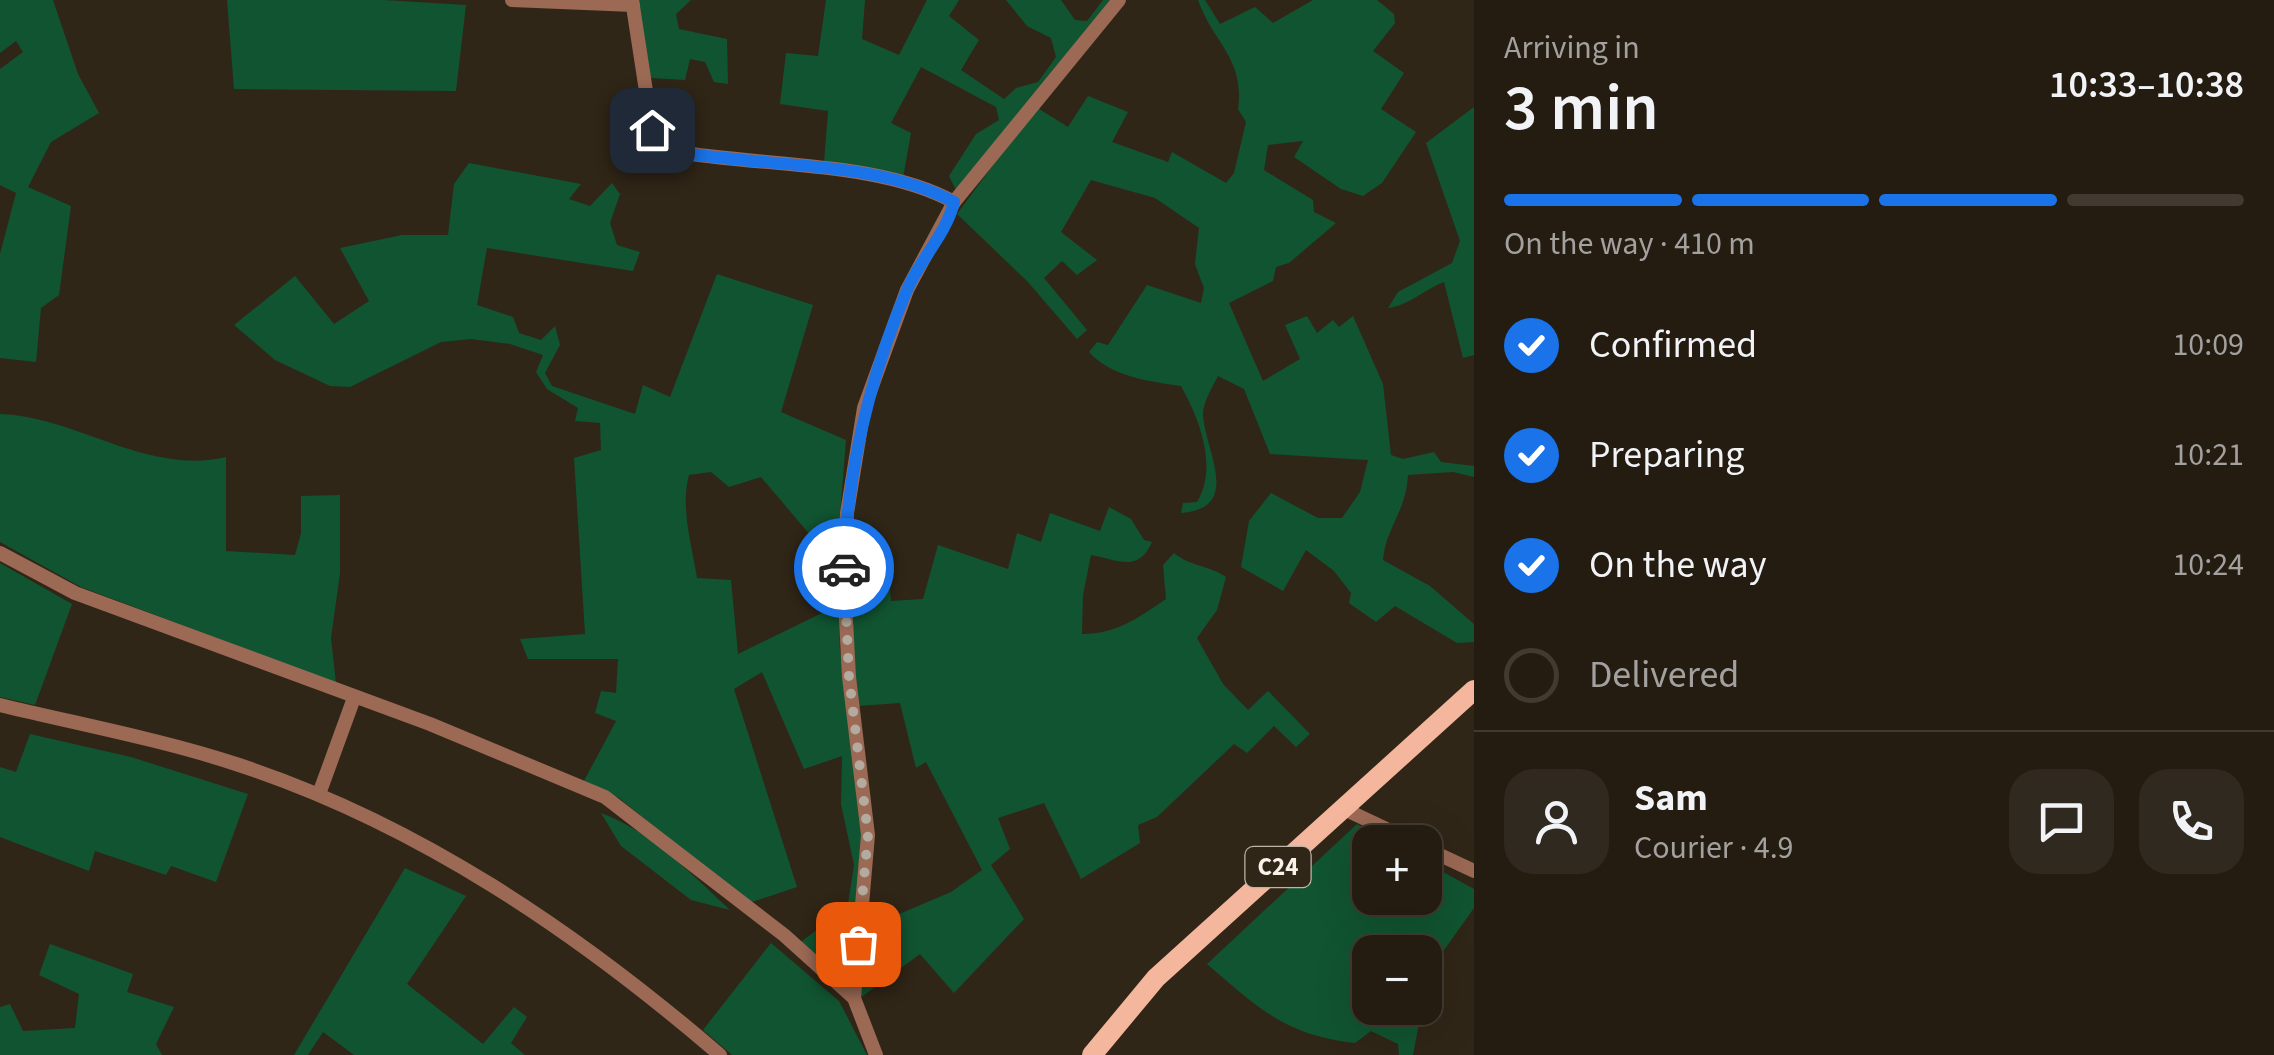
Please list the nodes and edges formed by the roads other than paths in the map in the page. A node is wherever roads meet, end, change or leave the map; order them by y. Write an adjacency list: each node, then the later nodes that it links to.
1 (512, 0): 3 (street)
2 (1119, 0): 4 (street)
3 (632, 2): 4 (street)
4 (954, 202): 14 (street)
5 (0, 552): 7 (street)
6 (1474, 690): 10 (main road, C24)
7 (354, 698): 9 (street); 14 (street)
8 (0, 705): 9 (street)
9 (319, 794): 15 (street)
10 (1342, 808): 11 (street); 17 (main road, C24)
11 (1378, 825)
12 (1442, 856): 13 (street)
13 (1474, 871)
14 (854, 998): 16 (street)
15 (720, 1055)
16 (876, 1055)
17 (1092, 1055)

